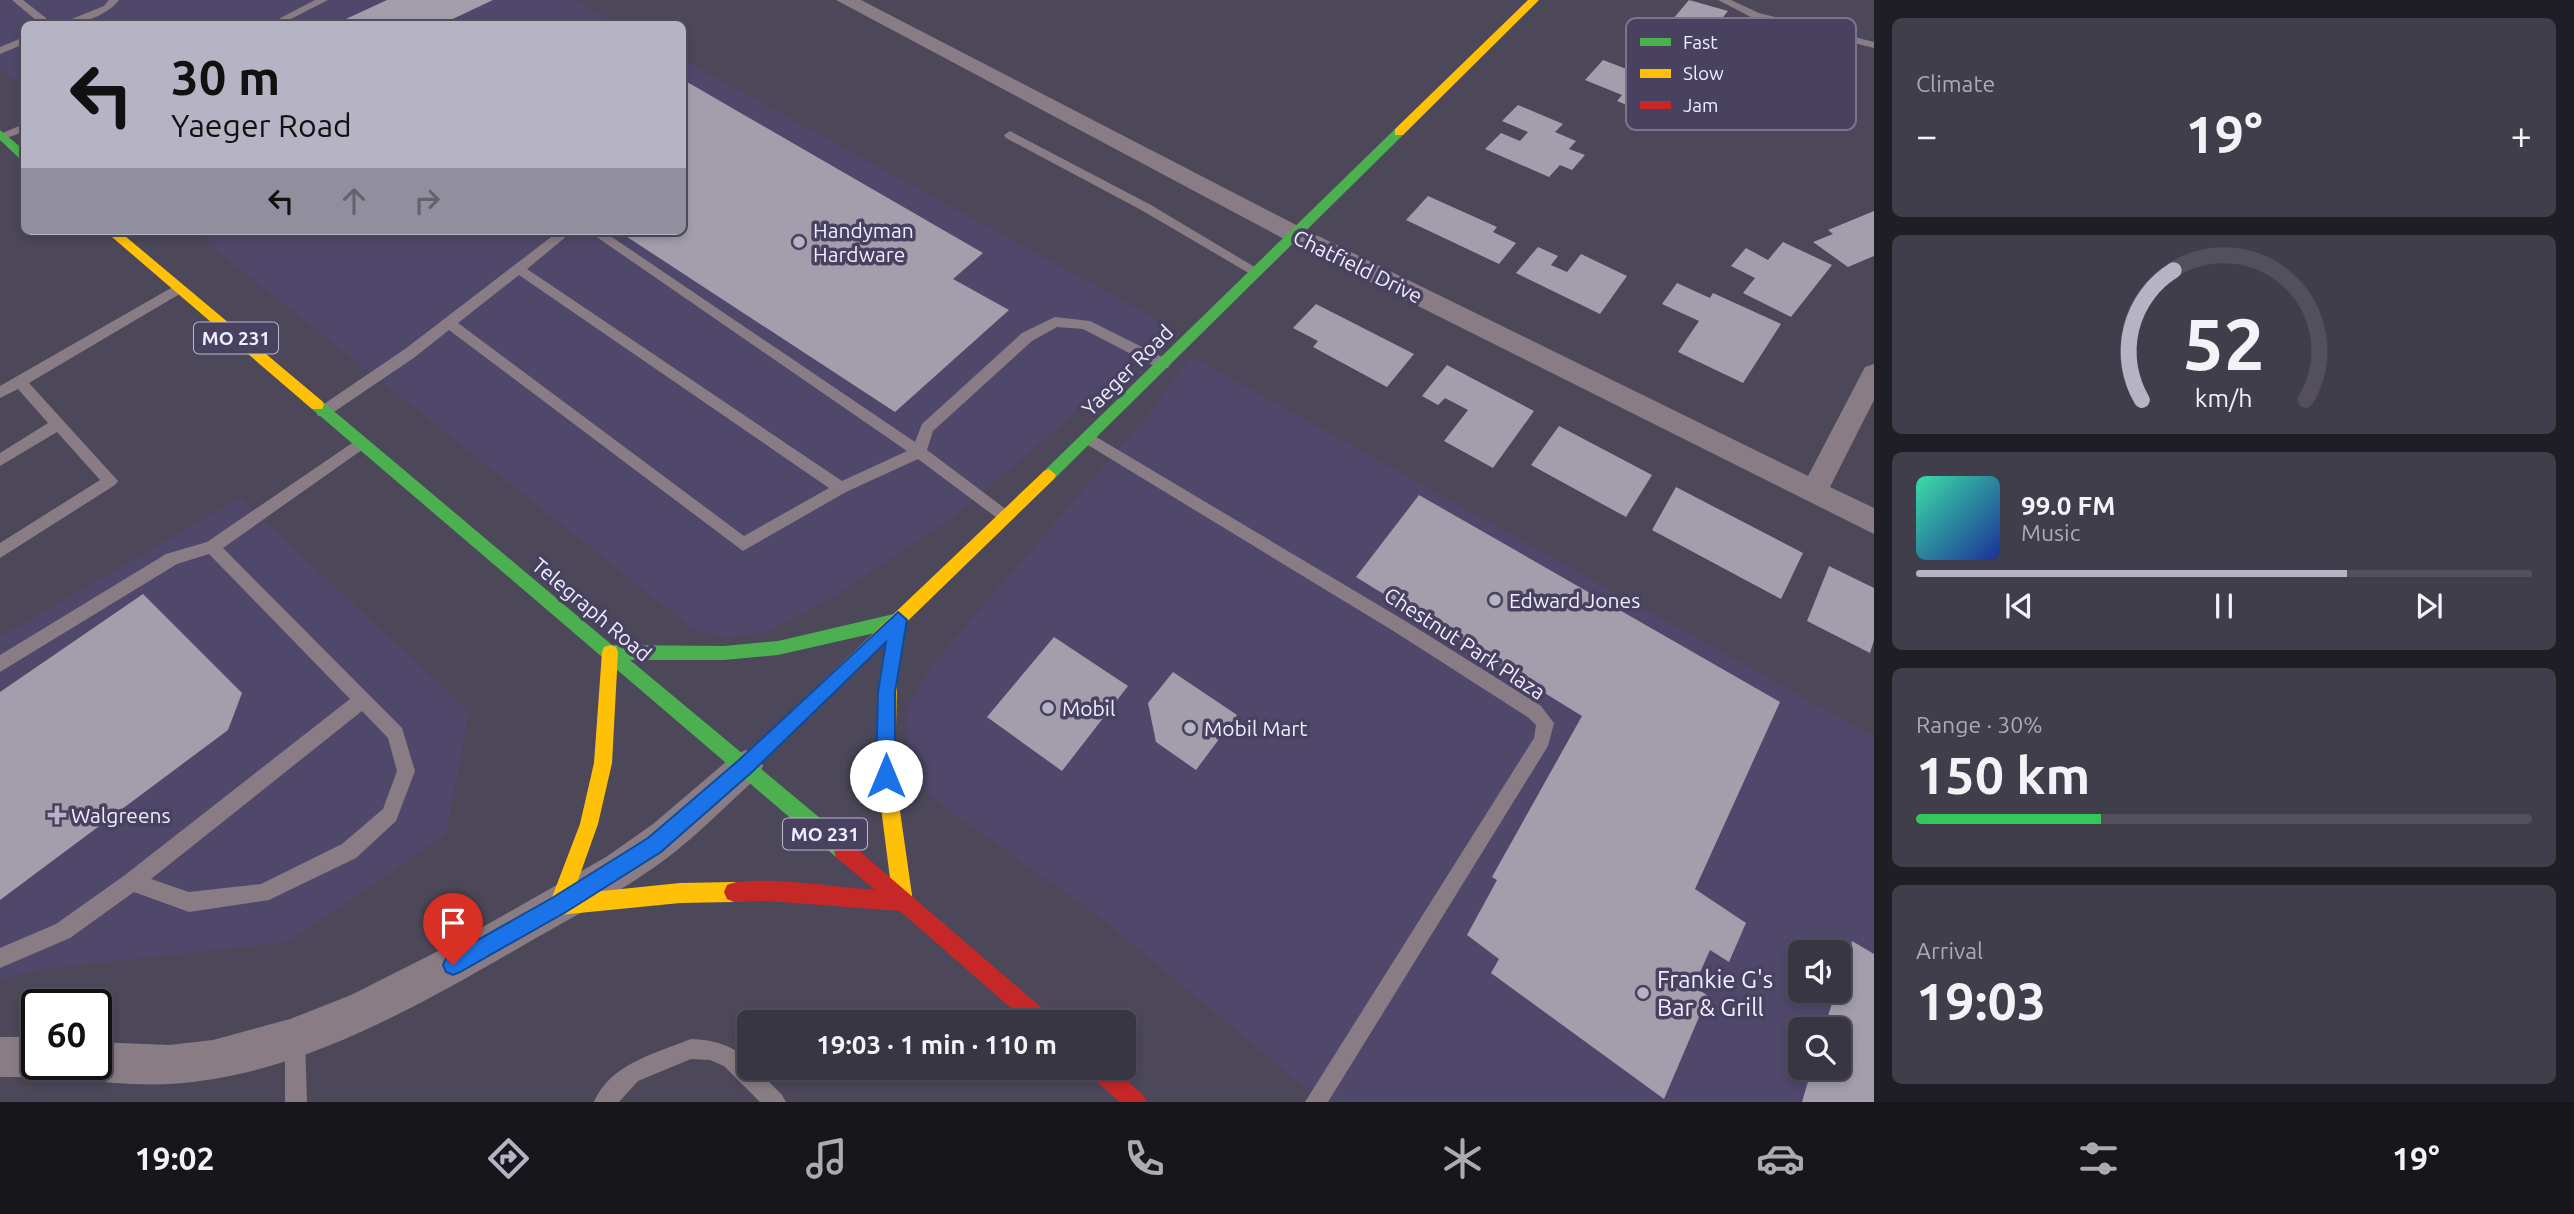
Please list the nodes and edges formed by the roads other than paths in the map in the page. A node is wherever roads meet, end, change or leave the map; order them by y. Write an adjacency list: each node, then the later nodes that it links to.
1 (17, 0): 9 (lane)
2 (127, 0): 7 (lane)
3 (323, 0): 11 (lane)
4 (846, 0): 20 (street, Chatfield Drive)
5 (1534, 0): 20 (main road, Yaeger Road)
6 (1723, 0): 8 (lane)
7 (111, 4): 10 (lane)
8 (1767, 18)
9 (42, 21)
10 (71, 21)
11 (280, 21)
12 (1856, 40): 14 (lane)
13 (21, 41): 15 (lane)
14 (1874, 45)
15 (0, 51)
16 (21, 129): 18 (lane)
17 (1010, 135): 25 (lane)
18 (2, 136): 19 (main road)
19 (21, 153)
20 (1294, 234): 25 (main road, Yaeger Road); 39 (street, Chatfield Drive)
21 (116, 235): 26 (main road, Telegraph Road / MO 231)
22 (561, 235): 24 (lane)
23 (600, 235): 36 (lane)
24 (517, 268): 27 (lane); 38 (lane)
25 (1257, 272): 28 (main road, Yaeger Road)
26 (178, 289): 30 (lane); 32 (main road, Telegraph Road / MO 231)
27 (448, 322): 32 (lane); 38 (lane)
28 (1163, 364): 34 (main road, Yaeger Road); 36 (lane)
29 (1874, 374): 39 (street)
30 (20, 382): 31 (lane); 33 (lane)
31 (0, 393)
32 (323, 412): 35 (main road, Telegraph Road / MO 231)
33 (58, 424): 37 (lane); 43 (lane)
34 (1088, 438): 40 (main road, Yaeger Road); 63 (lane, Chestnut Park Plaza)
35 (361, 443): 42 (lane); 45 (main road, Telegraph Road / MO 231)
36 (919, 453): 38 (lane); 40 (lane)
37 (0, 460)
38 (841, 488)
39 (1814, 491): 41 (street, Chatfield Drive)
40 (1006, 517): 44 (main road, Yaeger Road)
41 (1874, 522)
42 (212, 547): 46 (lane); 47 (lane)
43 (0, 551)
44 (898, 620): 45 (main road); 48 (main road, Yaeger Road); 50 (main road)
45 (610, 652): 48 (main road, Telegraph Road / MO 231); 51 (main road)
46 (0, 664)
47 (362, 700): 49 (lane); 49 (lane)
48 (746, 766): 50 (main road, Telegraph Road / MO 231); 51 (street)
49 (132, 882): 52 (lane)
50 (903, 902): 51 (main road); 53 (main road, Telegraph Road / MO 231)
51 (559, 905): 54 (street)
52 (0, 958)
53 (1029, 1010)
54 (295, 1038): 57 (street); 59 (lane)
55 (21, 1056): 56 (street)
56 (0, 1057)
57 (112, 1063)
58 (1110, 1080): 62 (main road)
59 (296, 1102)
60 (606, 1102): 61 (lane)
61 (775, 1102)
62 (1136, 1102)
63 (1316, 1102)

